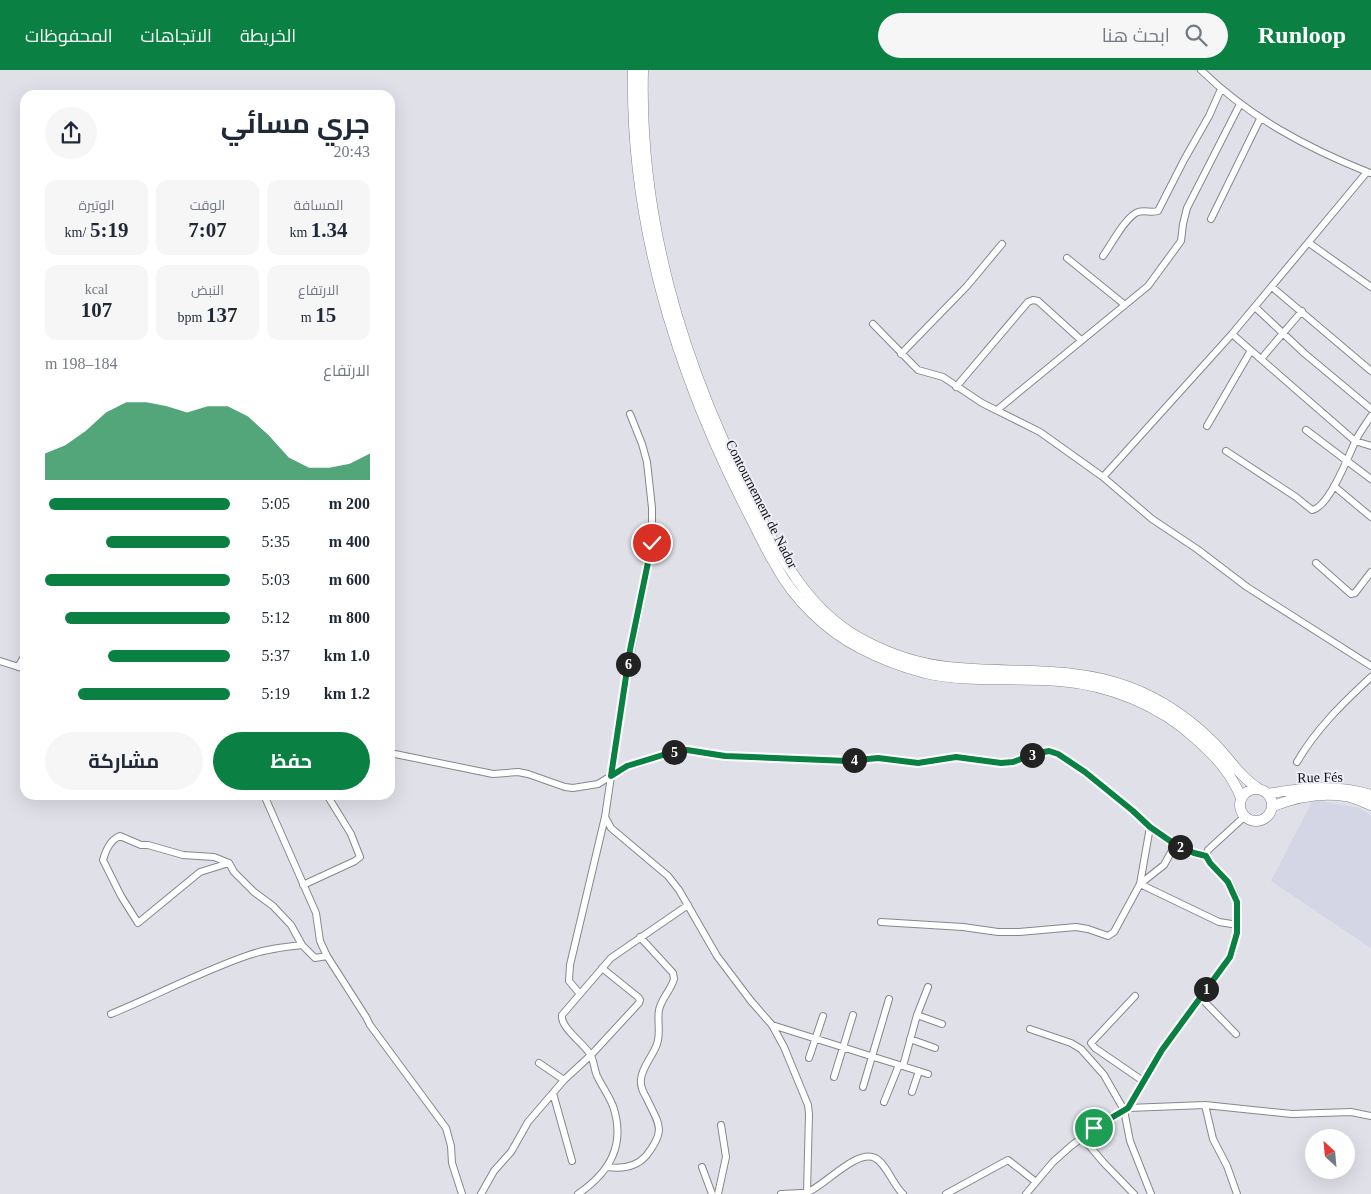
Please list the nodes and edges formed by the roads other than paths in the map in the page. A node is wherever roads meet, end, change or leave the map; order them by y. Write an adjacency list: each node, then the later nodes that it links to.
1 (633, 70): 53 (highway, Contournement de Nador)
2 (643, 70): 51 (highway, Contournement de Nador)
3 (1201, 70): 4 (street)
4 (1221, 89): 5 (street); 11 (street)
5 (1240, 104): 6 (street); 15 (street)
6 (1260, 119): 7 (street); 8 (street)
7 (1369, 173): 9 (street)
8 (1211, 219)
9 (1309, 243): 13 (street); 14 (street)
10 (1002, 244): 23 (street)
11 (1103, 256)
12 (1067, 258): 15 (street)
13 (1272, 287): 16 (street); 17 (street)
14 (1371, 287)
15 (1125, 306): 21 (street)
16 (1255, 307): 19 (street); 20 (street)
17 (1302, 311): 19 (street); 25 (street)
18 (873, 324): 23 (street)
19 (1284, 333): 24 (street); 27 (street)
20 (1232, 334): 22 (street); 37 (street)
21 (1081, 340): 26 (street); 28 (street)
22 (1250, 352): 24 (street); 31 (street)
23 (901, 354): 26 (street)
24 (1261, 359): 33 (street)
25 (1371, 372)
26 (956, 387): 28 (street)
27 (1371, 409)
28 (997, 410): 37 (street)
29 (630, 414): 50 (street)
30 (1371, 416): 33 (street)
31 (1207, 426)
32 (1306, 430): 36 (street)
33 (1355, 441): 34 (street); 36 (street)
34 (1371, 446)
35 (1226, 451): 39 (street)
36 (1348, 461): 38 (street); 39 (street)
37 (1103, 477): 46 (street)
38 (1371, 479)
39 (1334, 486): 40 (street)
40 (1371, 517)
41 (1316, 563): 42 (street)
42 (1371, 572)
43 (0, 661): 45 (street)
44 (20, 663): 45 (street)
45 (18, 666)
46 (1371, 666)
47 (1371, 677): 49 (street)
48 (395, 754): 50 (street)
49 (1297, 762)
50 (611, 776): 58 (street); 60 (street)
51 (1263, 792): 52 (highway, Rue Fés); 53 (highway); 57 (highway)
52 (1371, 795)
53 (1241, 798): 59 (highway)
54 (266, 800): 65 (street)
55 (330, 800): 65 (street)
56 (1371, 805): 57 (highway, Rue Fés)
57 (1272, 806): 59 (highway)
58 (605, 817): 66 (street); 74 (street)
59 (1244, 817): 62 (street)
60 (1150, 827): 61 (street); 64 (street)
61 (1176, 845): 62 (street); 64 (street)
62 (1207, 853): 68 (street)
63 (229, 863): 63 (street); 70 (street)
64 (1140, 884): 67 (street); 68 (street)
65 (303, 885): 71 (street)
66 (688, 904): 69 (street); 83 (street)
67 (881, 922)
68 (1238, 925): 76 (street)
69 (640, 937): 72 (street); 110 (street)
70 (302, 945): 71 (street); 78 (street)
71 (327, 956): 115 (street)
72 (602, 968): 74 (street); 90 (street)
73 (928, 987): 80 (street)
74 (580, 994): 90 (street)
75 (1134, 996): 99 (street)
76 (1200, 997): 85 (street); 99 (street)
77 (889, 999): 91 (street)
78 (111, 1014)
79 (853, 1015): 88 (street)
80 (917, 1015): 82 (street); 87 (street)
81 (823, 1016): 86 (street)
82 (942, 1024)
83 (772, 1025): 86 (street); 113 (street)
84 (1030, 1029): 105 (street)
85 (1236, 1034)
86 (816, 1038): 88 (street); 92 (street)
87 (910, 1039): 89 (street); 94 (street)
88 (843, 1046): 91 (street); 97 (street)
89 (934, 1048)
90 (591, 1055): 98 (street); 110 (street)
91 (872, 1056): 94 (street); 100 (street)
92 (809, 1058)
93 (539, 1063): 98 (street)
94 (901, 1065): 95 (street); 103 (street)
95 (920, 1071): 96 (street); 101 (street)
96 (928, 1074)
97 (834, 1077)
98 (564, 1080): 102 (street)
99 (1143, 1081): 105 (street)
100 (863, 1086)
101 (912, 1092)
102 (553, 1093): 109 (street); 116 (street)
103 (884, 1102)
104 (1205, 1105): 105 (street); 106 (street); 125 (street)
105 (1126, 1109): 108 (street); 124 (street)
106 (1371, 1116)
107 (720, 1125): 119 (street)
108 (1082, 1138): 112 (street); 114 (street)
109 (572, 1161)
110 (607, 1167): 117 (street)
111 (702, 1167): 118 (street)
112 (1036, 1182): 122 (street); 123 (street)
113 (811, 1192): 120 (street); 121 (street)
114 (1130, 1193)
115 (462, 1194)
116 (481, 1194)
117 (578, 1194)
118 (712, 1194)
119 (718, 1194)
120 (781, 1194)
121 (904, 1194)
122 (946, 1194)
123 (1026, 1194)
124 (1151, 1194)
125 (1237, 1194)

